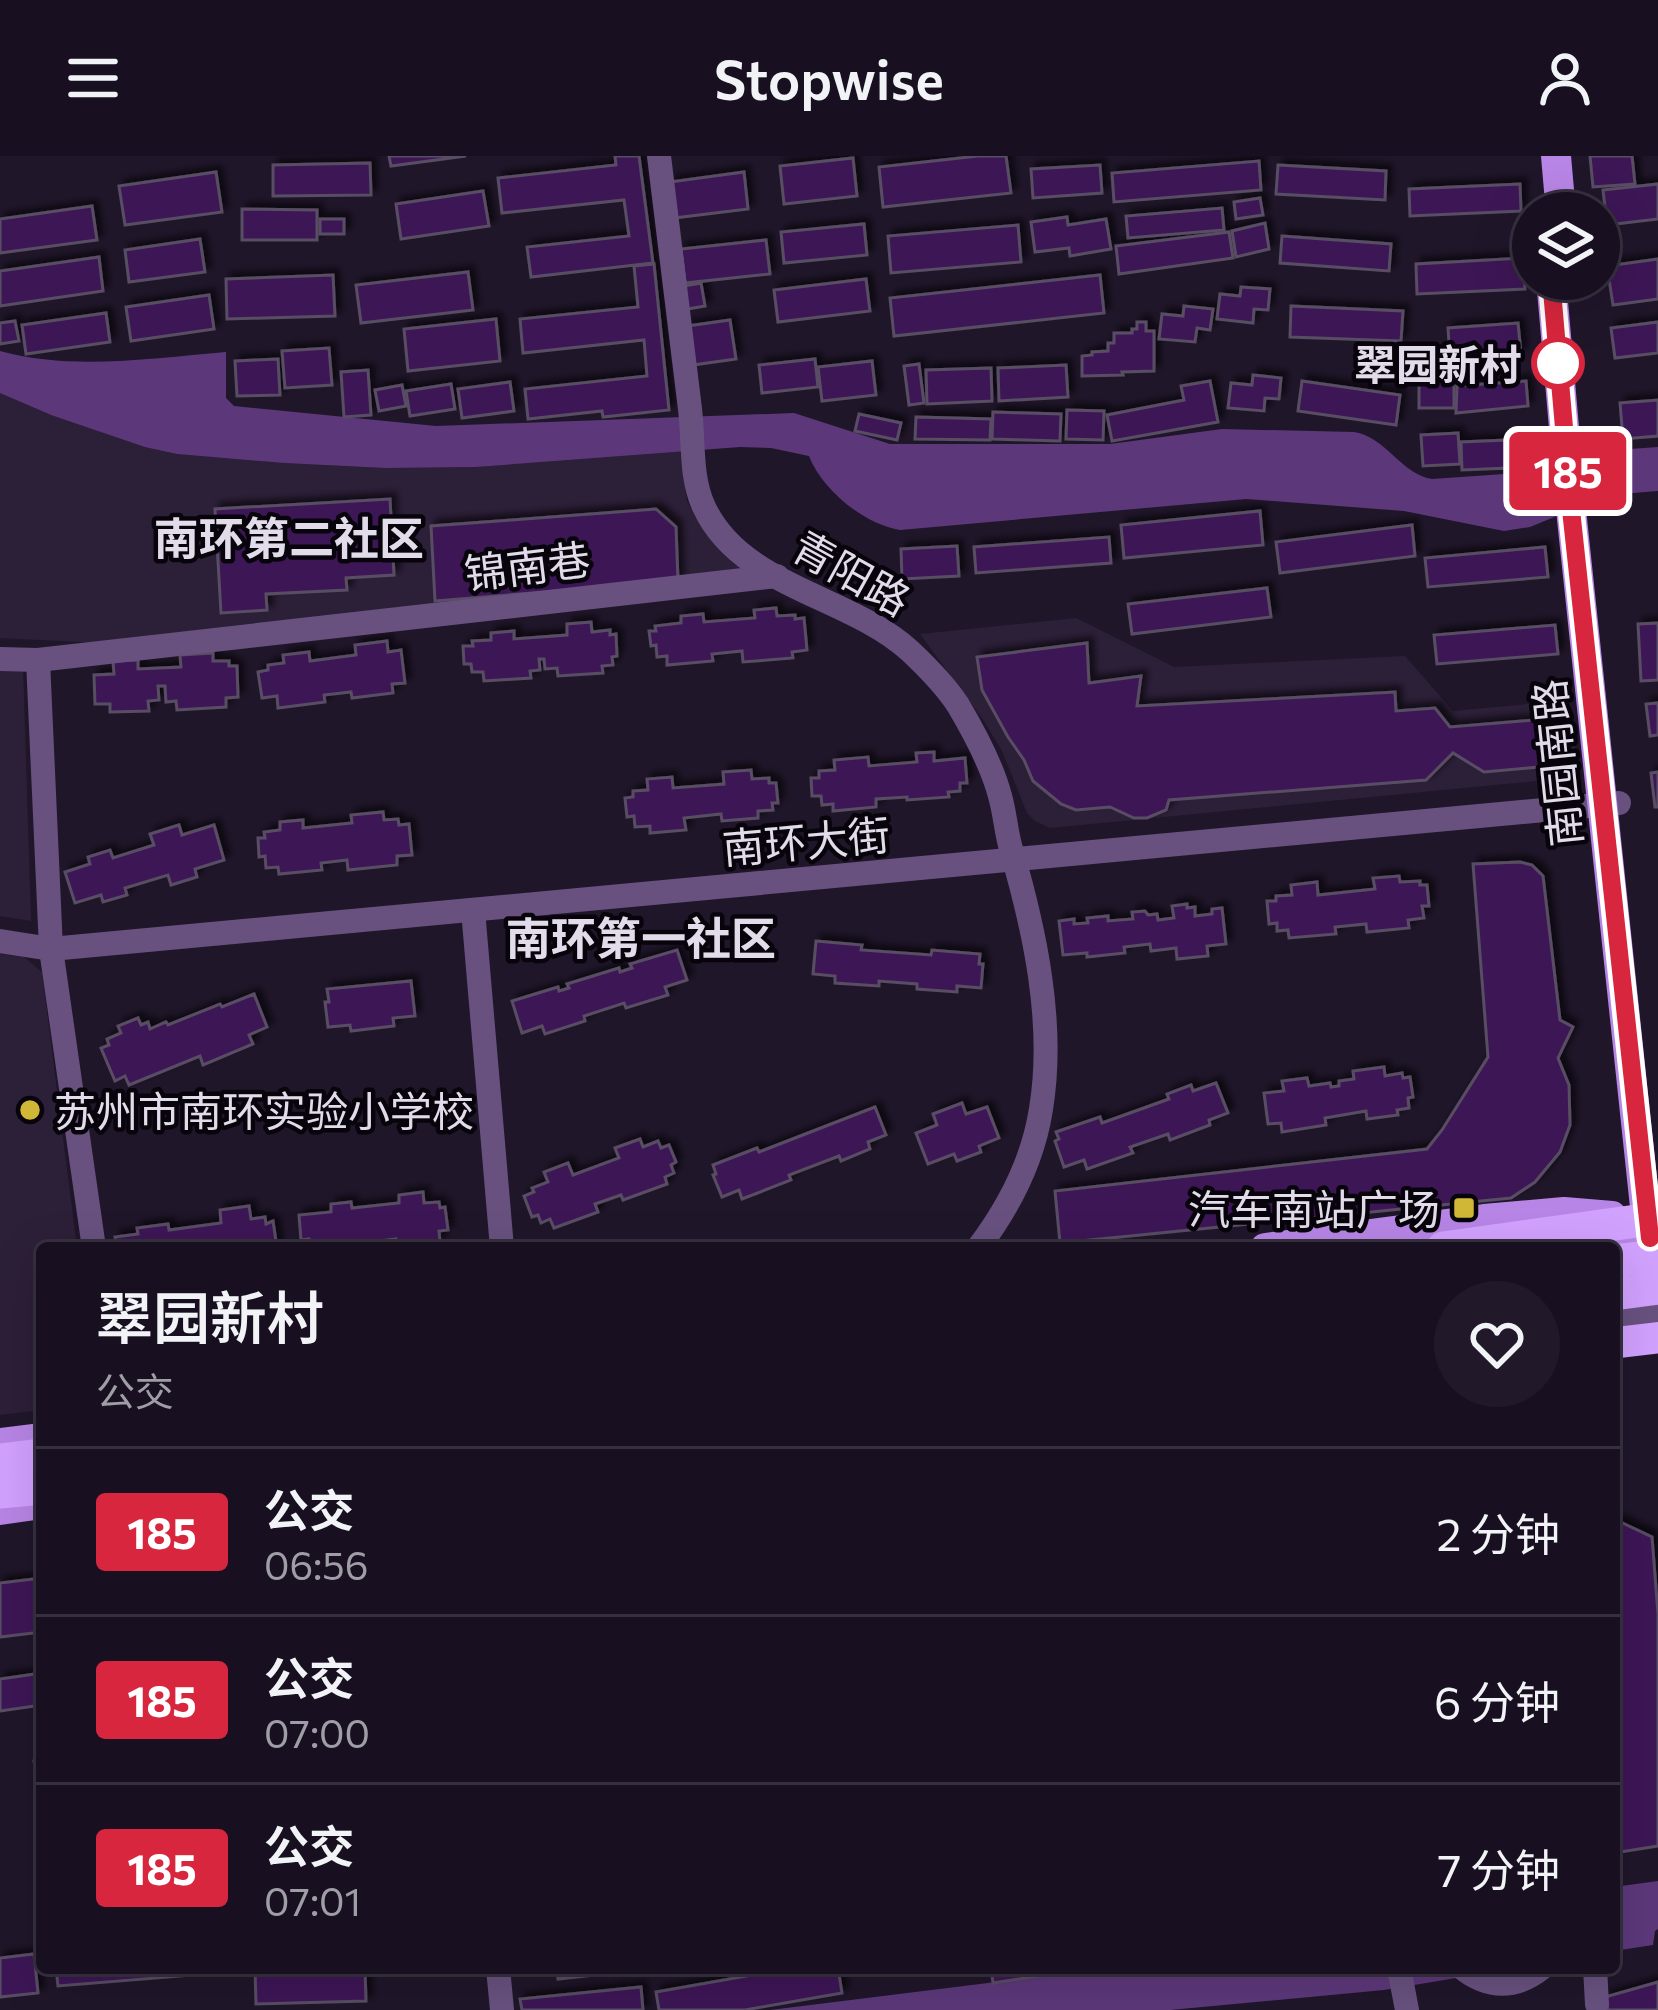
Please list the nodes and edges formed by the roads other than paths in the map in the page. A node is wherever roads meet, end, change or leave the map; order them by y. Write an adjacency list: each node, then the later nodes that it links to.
1 (658, 156): 9 (street, 青阳路)
2 (1540, 156): 4 (main road)
3 (1556, 156): 5 (main road)
4 (1543, 192)
5 (1560, 192)
6 (1554, 300): 8 (main road, 南园南路)
7 (1569, 300): 8 (main road, 南园南路)
8 (1575, 443): 12 (main road, 南园南路)
9 (777, 575): 11 (street, 锦南巷); 13 (street, 青阳路)
10 (0, 659): 11 (street, 锦南巷)
11 (38, 660): 16 (street)
12 (1611, 804): 13 (street, 南环大街); 17 (main road, 南园南路); 27 (main road, 南园南路)
13 (1015, 859): 14 (street, 南环大街); 20 (street, 青阳路)
14 (472, 910): 16 (street, 南环大街); 19 (street)
15 (0, 941): 16 (street, 南环大街)
16 (51, 949): 18 (street)
17 (1658, 1162)
18 (93, 1242)
19 (501, 1242)
20 (983, 1242)
21 (1310, 1242): 22 (main road)
22 (1606, 1242)
23 (1620, 1252): 27 (main road)
24 (1620, 1263): 27 (main road)
25 (1620, 1263): 27 (highway, bridge)
26 (1620, 1272): 27 (highway)
27 (1656, 1277): 28 (highway, bridge); 29 (main road); 30 (highway)
28 (1620, 1292)
29 (1620, 1307)
30 (1620, 1333)
31 (36, 1439): 32 (main road)
32 (0, 1443)
33 (36, 1456): 34 (highway)
34 (0, 1460)
35 (36, 1489): 36 (highway)
36 (0, 1492)
37 (36, 1505): 38 (main road)
38 (0, 1510)
39 (499, 1974): 44 (street)
40 (1470, 1974): 41 (street)
41 (1534, 1974)
42 (1595, 1974): 43 (street)
43 (1598, 2005)
44 (502, 2010)

